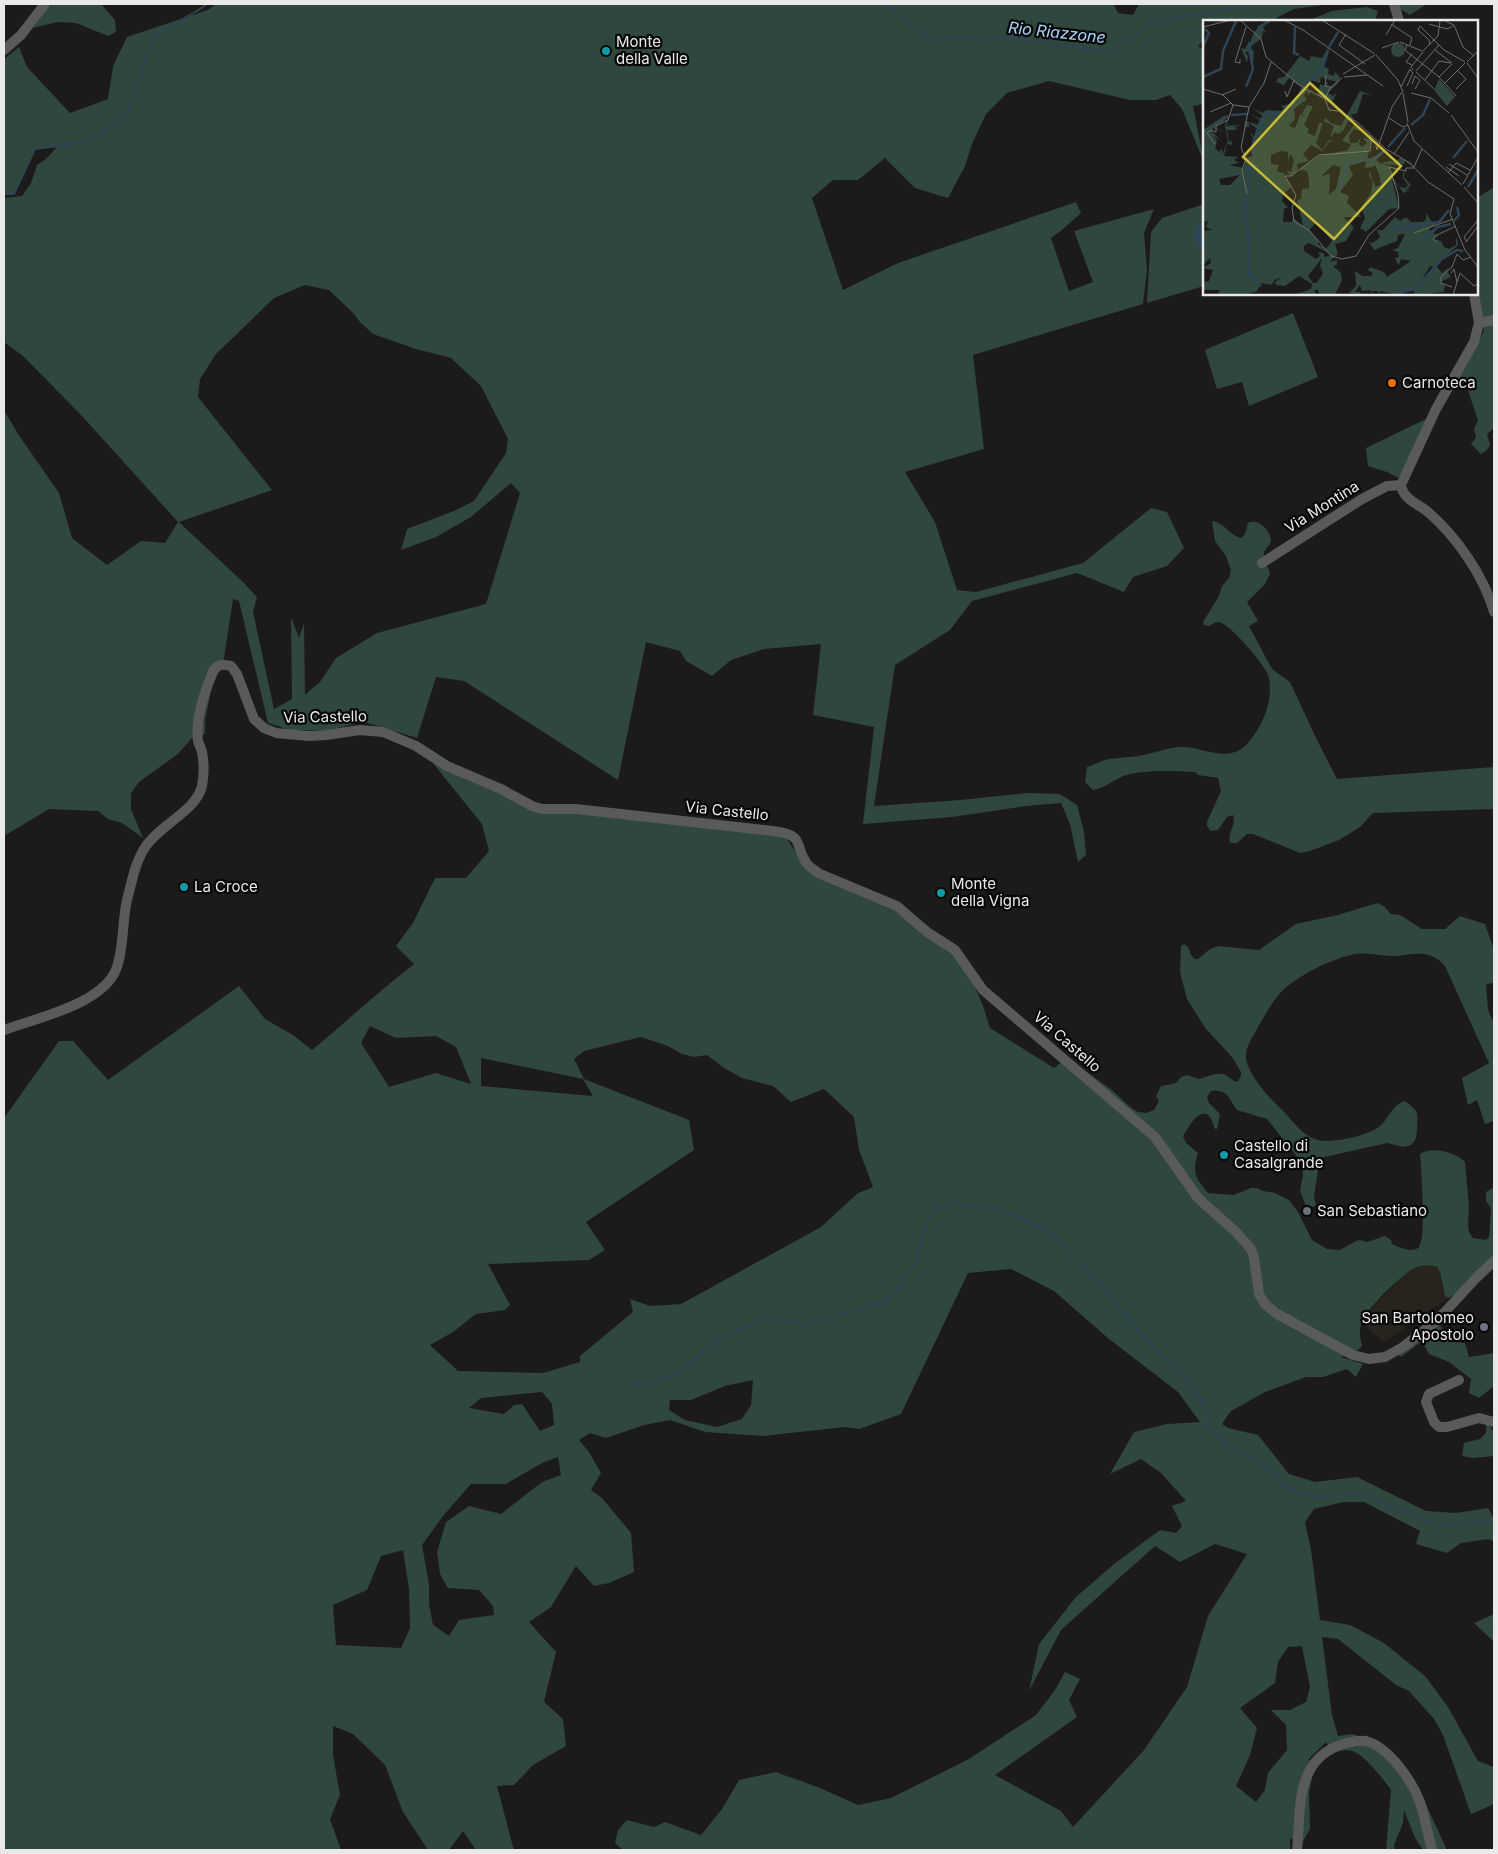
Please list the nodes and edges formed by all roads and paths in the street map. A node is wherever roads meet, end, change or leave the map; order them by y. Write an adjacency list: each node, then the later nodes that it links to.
1 (45, 4): 4 (street)
2 (1394, 4): 3 (street)
3 (1399, 20)
4 (4, 50)
5 (1474, 295): 7 (street)
6 (1494, 320): 7 (street)
7 (1479, 323): 8 (street)
8 (1401, 485): 9 (street, Via Montina); 10 (street)
9 (1262, 563)
10 (1494, 612)
11 (4, 1030): 12 (street, Via Castello)
12 (1494, 1261)
13 (1459, 1380): 14 (street)
14 (1494, 1422)
15 (1297, 1850): 16 (street)
16 (1432, 1850)

